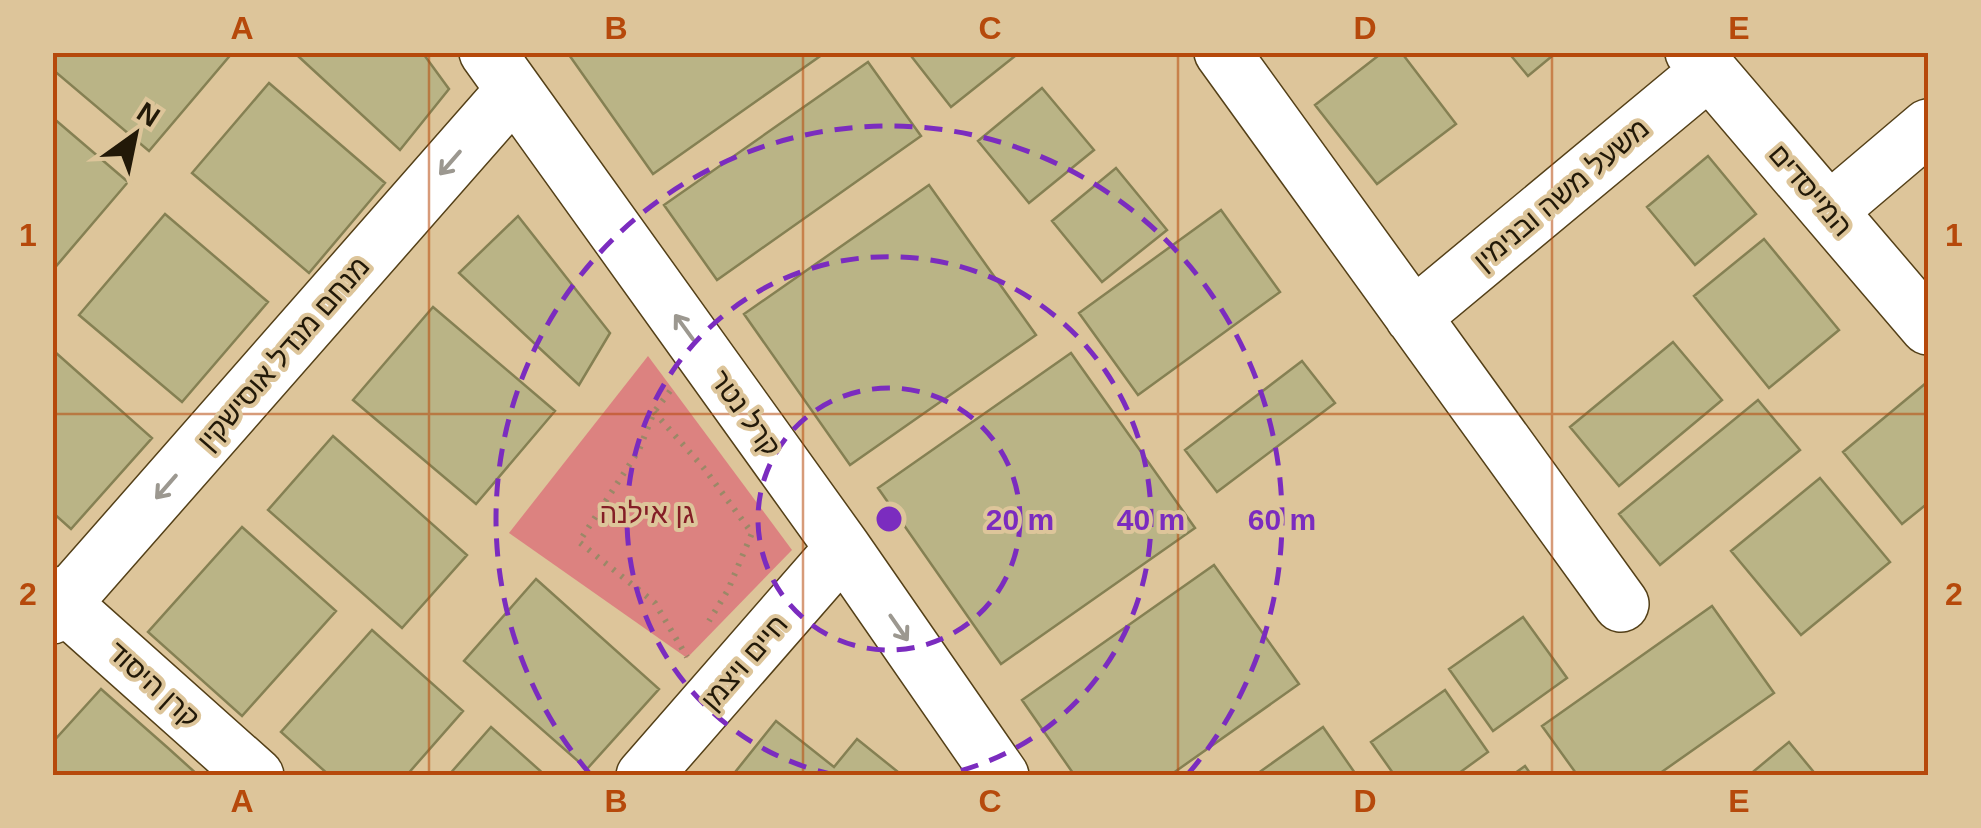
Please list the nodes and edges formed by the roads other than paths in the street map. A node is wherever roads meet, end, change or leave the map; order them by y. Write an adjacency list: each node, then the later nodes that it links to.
1 (1222, 52): 6 (street)
2 (1701, 62): 5 (street, המייסדים); 6 (street, משעל משה ובנימין)
3 (500, 71): 8 (street, קרל נטר, one-way to 3); 9 (street, מנחם מנדל אוסישקין, one-way to 9)
4 (1928, 126): 5 (street)
5 (1829, 211): 7 (street, המייסדים)
6 (1413, 317): 10 (street)
7 (1928, 327)
8 (843, 548): 12 (street, חיים ויצמן); 13 (street, קרל נטר, one-way to 13)
9 (56, 604): 11 (street, קרן היסוד)
10 (1621, 604)
11 (256, 776)
12 (644, 776)
13 (1002, 776)

